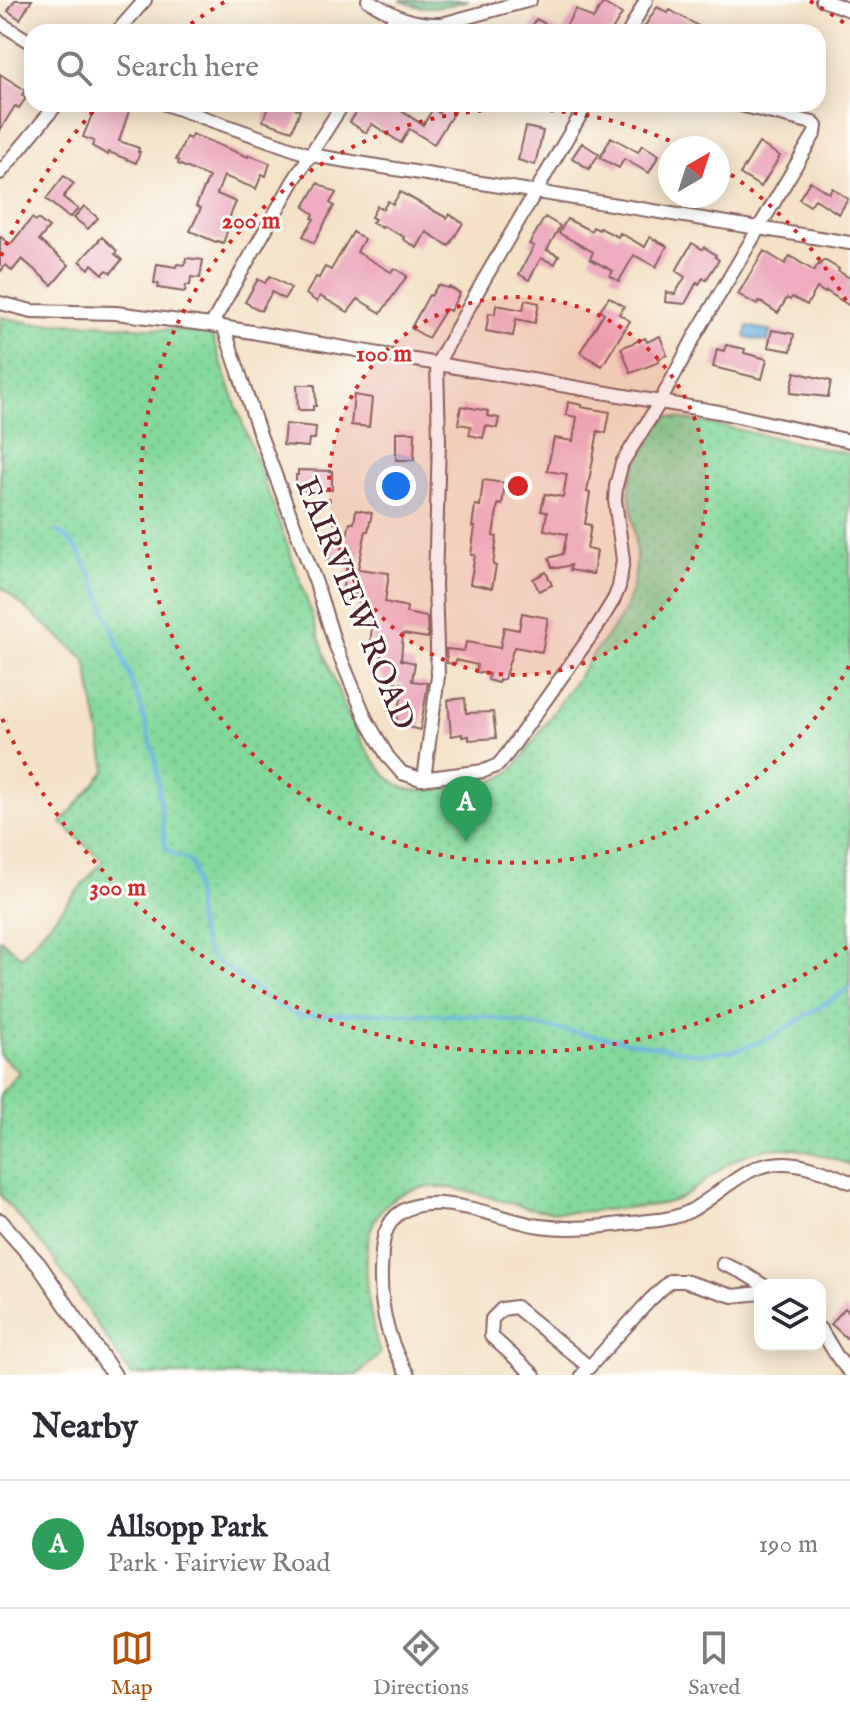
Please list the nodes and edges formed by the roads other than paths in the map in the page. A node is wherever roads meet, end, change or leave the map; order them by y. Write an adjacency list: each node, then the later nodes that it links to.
1 (145, 0): 9 (street)
2 (368, 0): 7 (street)
3 (530, 0): 7 (street)
4 (646, 0): 11 (street)
5 (822, 0): 6 (street)
6 (850, 10)
7 (395, 16): 10 (street)
8 (0, 23): 12 (street)
9 (124, 24)
10 (391, 24)
11 (633, 24)
12 (24, 38)
13 (50, 112): 19 (street)
14 (188, 112): 18 (street)
15 (338, 112): 18 (street)
16 (582, 112): 20 (street)
17 (772, 112): 21 (street)
18 (310, 155): 20 (street); 24 (street)
19 (0, 173)
20 (536, 192): 21 (street); 25 (street)
21 (759, 228): 22 (street); 26 (street)
22 (850, 243)
23 (0, 303): 24 (street)
24 (217, 326): 25 (street); 28 (street, FAIRVIEW ROAD)
25 (437, 364): 26 (street); 28 (street)
26 (660, 402): 27 (street); 28 (street)
27 (850, 441)
28 (424, 779)
29 (850, 1182): 39 (street)
30 (0, 1221): 38 (street)
31 (723, 1264): 32 (street)
32 (754, 1279)
33 (754, 1294): 36 (street)
34 (826, 1338): 35 (street)
35 (837, 1360): 37 (street); 41 (street)
36 (585, 1371): 40 (street)
37 (850, 1372)
38 (114, 1375)
39 (408, 1375)
40 (534, 1375)
41 (837, 1375)

